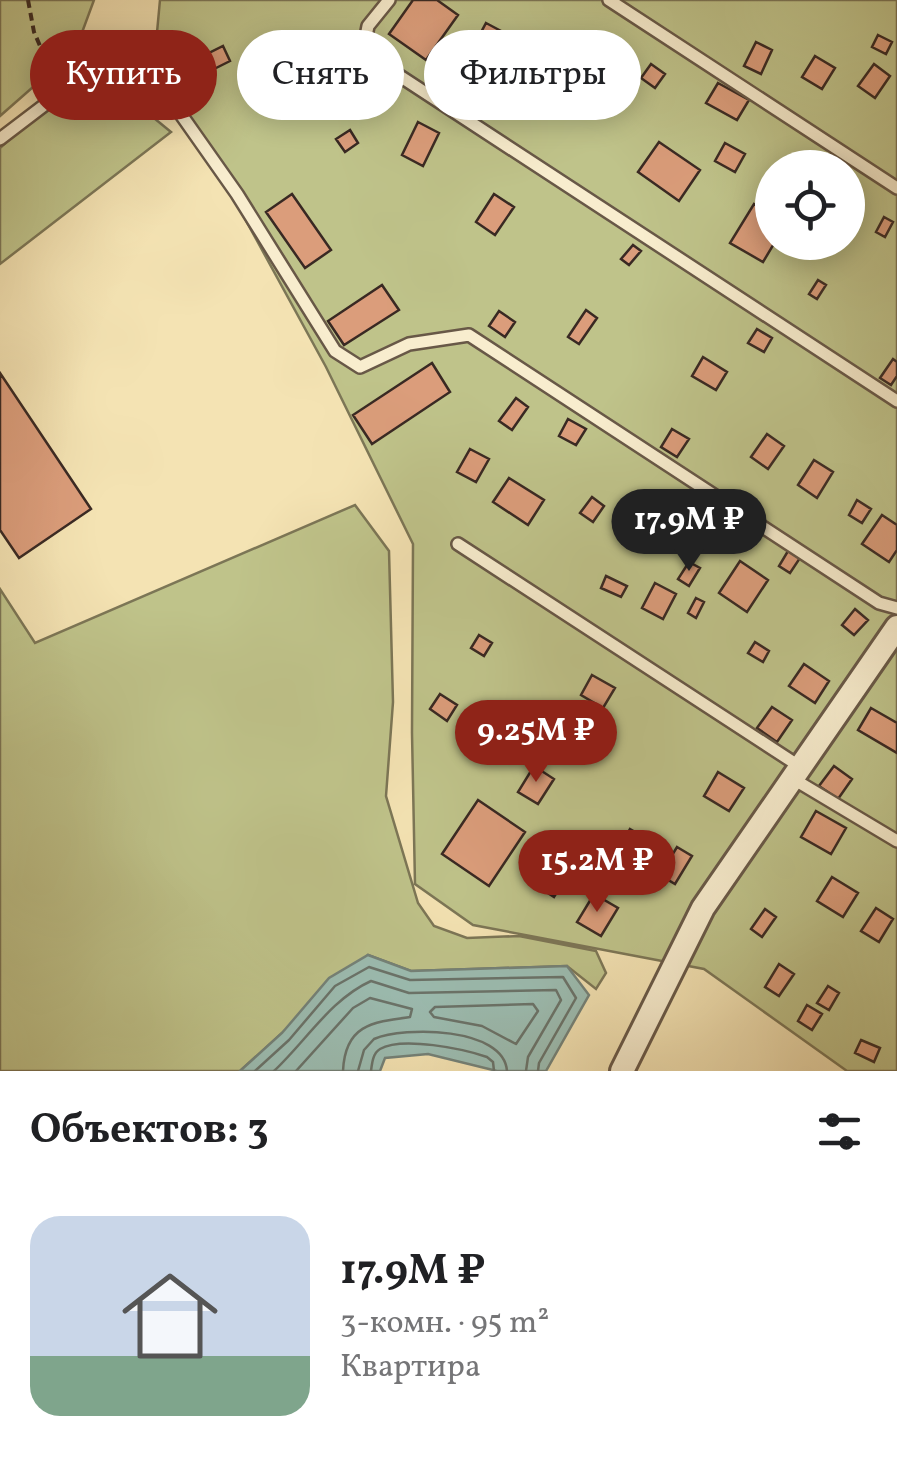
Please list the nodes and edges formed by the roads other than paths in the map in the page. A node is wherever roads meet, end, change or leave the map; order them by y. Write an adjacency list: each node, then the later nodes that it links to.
1 (389, 0): 5 (lane)
2 (609, 0): 4 (lane)
3 (0, 138): 7 (lane)
4 (897, 188)
5 (897, 401)
6 (458, 544): 9 (lane)
7 (897, 608)
8 (897, 626): 9 (street)
9 (795, 772): 10 (lane); 11 (street)
10 (897, 840)
11 (622, 1071)

